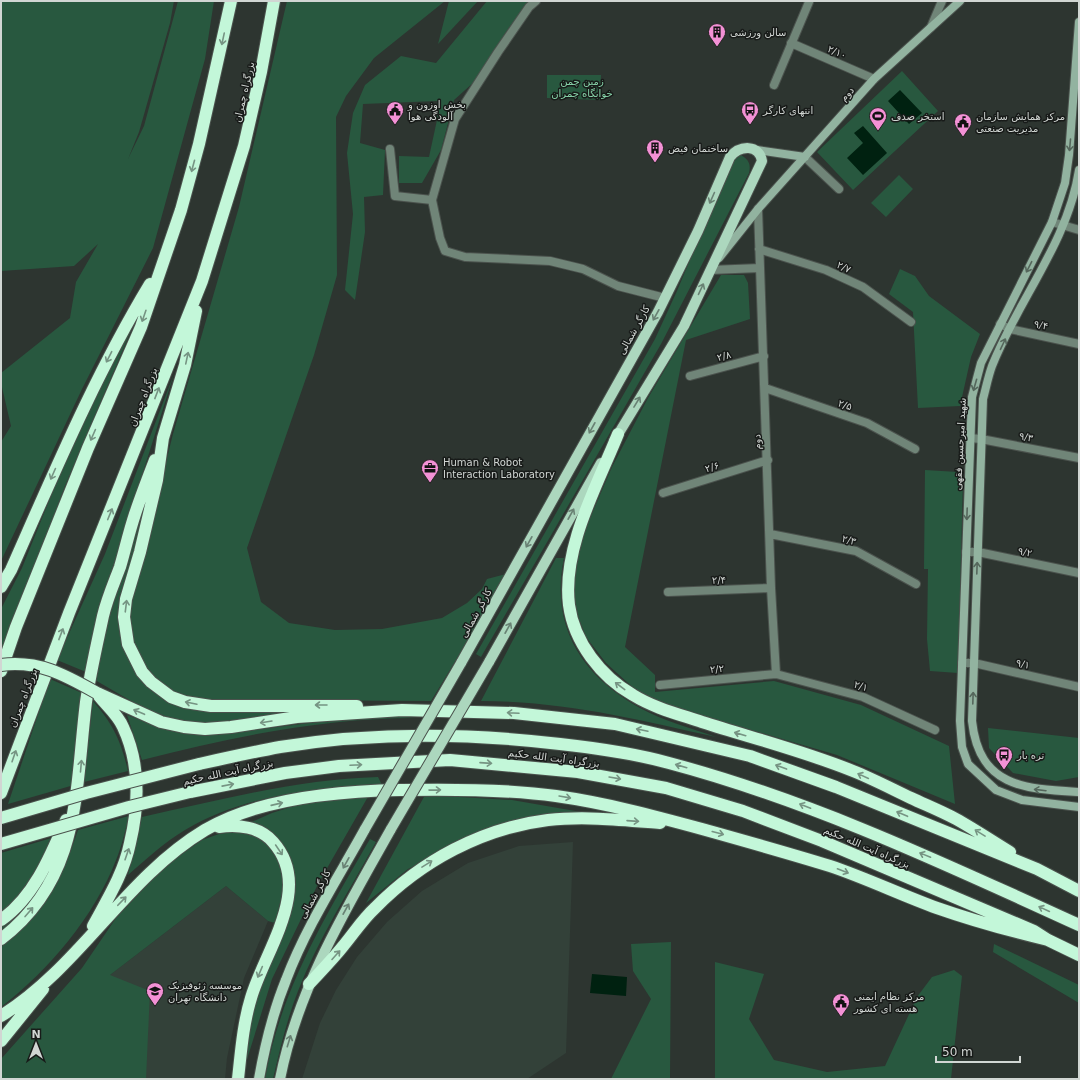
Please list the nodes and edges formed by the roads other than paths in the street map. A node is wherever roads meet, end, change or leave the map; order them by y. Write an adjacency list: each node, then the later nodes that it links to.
1 (231, 1): 24 (highway, one-way to 24)
2 (274, 1): 27 (highway, بزرگراه چمران)
3 (536, 1): 18 (street)
4 (942, 1): 8 (street)
5 (960, 1): 8 (street, دوم)
6 (809, 2): 9 (street)
7 (1079, 22): 12 (street, شهید امیرحسین فقهی)
8 (931, 28): 10 (street, دوم)
9 (791, 43): 10 (street, ۲/۱۰); 11 (street)
10 (874, 79): 15 (street, دوم)
11 (774, 85)
12 (1076, 118): 20 (street, شهید امیرحسین فقهی, one-way to 20)
13 (390, 149): 18 (street)
14 (757, 150): 15 (street); 26 (main road); 28 (main road, کارگر شمالی, one-way to 28)
15 (805, 157): 17 (street); 19 (street, دوم)
16 (1079, 170): 21 (street, شهید امیرحسین فقهی)
17 (839, 189)
18 (432, 200): 28 (street)
19 (758, 209): 23 (street, دوم); 26 (street, دوم)
20 (1052, 222): 21 (street); 30 (street, شهید امیرحسین فقهی, one-way to 30)
21 (1063, 226): 22 (street); 31 (street, شهید امیرحسین فقهی)
22 (1079, 230)
23 (759, 249): 25 (street, دوم); 29 (street, ۲/۷)
24 (163, 262): 49 (highway, one-way to 49); 52 (highway, one-way to 52)
25 (760, 268): 26 (street); 33 (street, دوم)
26 (710, 270): 36 (main road, one-way to 26)
27 (202, 281): 37 (highway, one-way to 27); 65 (highway, بزرگراه چمران, one-way to 27)
28 (665, 298): 85 (main road, کارگر شمالی, one-way to 85, bridge)
29 (911, 322)
30 (1000, 324): 31 (street, ۹/۴); 38 (street, شهید امیرحسین فقهی, one-way to 38)
31 (1010, 329): 32 (street, ۹/۴); 39 (street, شهید امیرحسین فقهی, one-way to 31)
32 (1079, 344)
33 (764, 356): 34 (street, ۲/۸); 35 (street, دوم)
34 (690, 376)
35 (765, 388): 40 (street, ۲/۵); 42 (street, دوم)
36 (618, 434): 72 (highway, one-way to 36); 81 (main road, one-way to 36, bridge)
37 (163, 438): 62 (highway, one-way to 37); 64 (highway, one-way to 37)
38 (969, 438): 39 (street, ۹/۳); 45 (street, شهید امیرحسین فقهی, one-way to 45)
39 (981, 439): 41 (street, ۹/۳); 46 (street, شهید امیرحسین فقهی)
40 (915, 449)
41 (1079, 458)
42 (768, 460): 43 (street, ۲/۶); 44 (street, دوم)
43 (663, 493)
44 (770, 534): 48 (street, ۲/۳); 50 (street, دوم)
45 (966, 552): 46 (street, ۹/۲); 54 (street, شهید امیرحسین فقهی)
46 (978, 552): 47 (street, ۹/۲); 55 (street, شهید امیرحسین فقهی, one-way to 46)
47 (1079, 573)
48 (916, 584)
49 (1, 587)
50 (771, 588): 51 (street, ۲/۴); 58 (street, دوم)
51 (668, 592)
52 (16, 626): 53 (highway); 57 (highway)
53 (1, 652)
54 (962, 663): 55 (street, ۹/۱); 67 (street, شهید امیرحسین فقهی)
55 (974, 663): 60 (street, ۹/۱); 66 (street, شهید امیرحسین فقهی, one-way to 55)
56 (1, 665): 61 (highway, bridge)
57 (1, 671)
58 (776, 674): 59 (street, ۲/۲); 63 (street, ۲/۱)
59 (660, 685)
60 (1079, 687)
61 (97, 693): 62 (highway, one-way to 61); 77 (highway, one-way to 61)
62 (402, 710): 72 (highway, one-way to 62)
63 (935, 730)
64 (78, 791): 74 (highway); 76 (highway, one-way to 64)
65 (1, 792)
66 (1079, 792)
67 (1079, 807)
68 (1, 818): 75 (highway, بزرگراه آیت الله حکیم, one-way to 68, bridge)
69 (690, 826): 70 (highway, one-way to 69); 78 (highway, one-way to 78); 81 (highway, one-way to 69)
70 (206, 829): 77 (highway, one-way to 70); 84 (highway, one-way to 84)
71 (1, 844): 78 (highway, بزرگراه آیت الله حکیم, one-way to 78, bridge)
72 (1037, 869): 73 (highway)
73 (1079, 891)
74 (4, 918)
75 (1079, 925)
76 (1, 939)
77 (85, 939): 80 (highway)
78 (1048, 940): 79 (highway, بزرگراه آیت الله حکیم)
79 (1079, 955)
80 (59, 970): 82 (highway); 83 (highway)
81 (309, 984): 86 (main road, one-way to 81)
82 (1, 1016)
83 (1, 1041)
84 (238, 1079)
85 (258, 1079)
86 (280, 1079)

